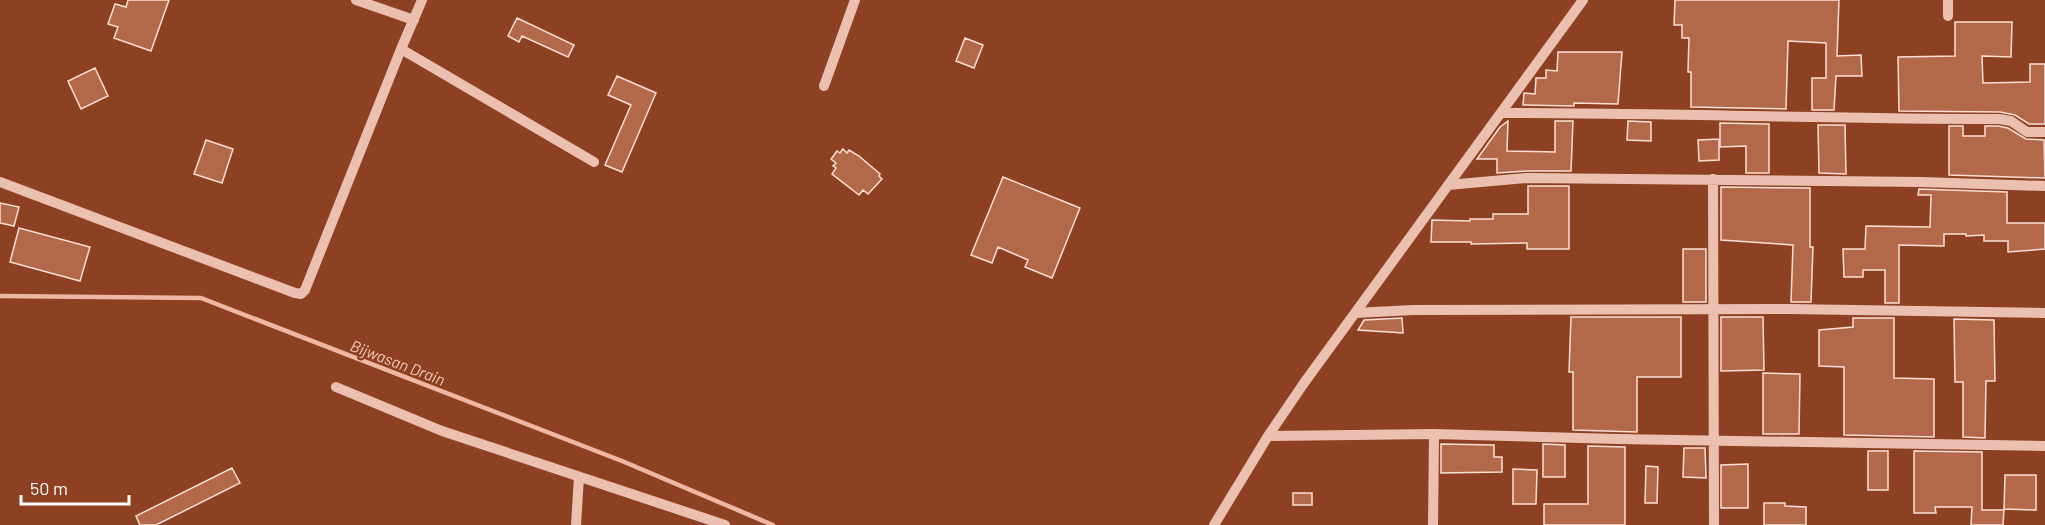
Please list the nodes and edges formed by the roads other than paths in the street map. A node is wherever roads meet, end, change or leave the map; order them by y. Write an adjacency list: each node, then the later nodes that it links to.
1 (356, 0): 7 (street)
2 (422, 0): 7 (street)
3 (855, 0): 9 (street)
4 (1583, 0): 10 (street)
5 (1948, 0): 6 (street)
6 (1948, 16)
7 (414, 20): 8 (street)
8 (400, 49): 12 (street); 14 (street)
9 (824, 86)
10 (1501, 113): 11 (street); 15 (street)
11 (2045, 132)
12 (594, 162)
13 (1713, 180): 15 (street); 16 (street); 17 (street)
14 (0, 182)
15 (1448, 185): 18 (street)
16 (2045, 186)
17 (1714, 309): 18 (street); 19 (street); 23 (street)
18 (1355, 313): 22 (street)
19 (2045, 313)
20 (336, 387): 25 (street)
21 (1434, 434): 22 (street); 23 (street); 29 (street)
22 (1268, 436): 28 (street)
23 (1714, 441): 24 (street); 30 (street)
24 (2045, 446)
25 (579, 477): 26 (street); 27 (street)
26 (576, 525)
27 (725, 525)
28 (1214, 525)
29 (1433, 525)
30 (1714, 525)

